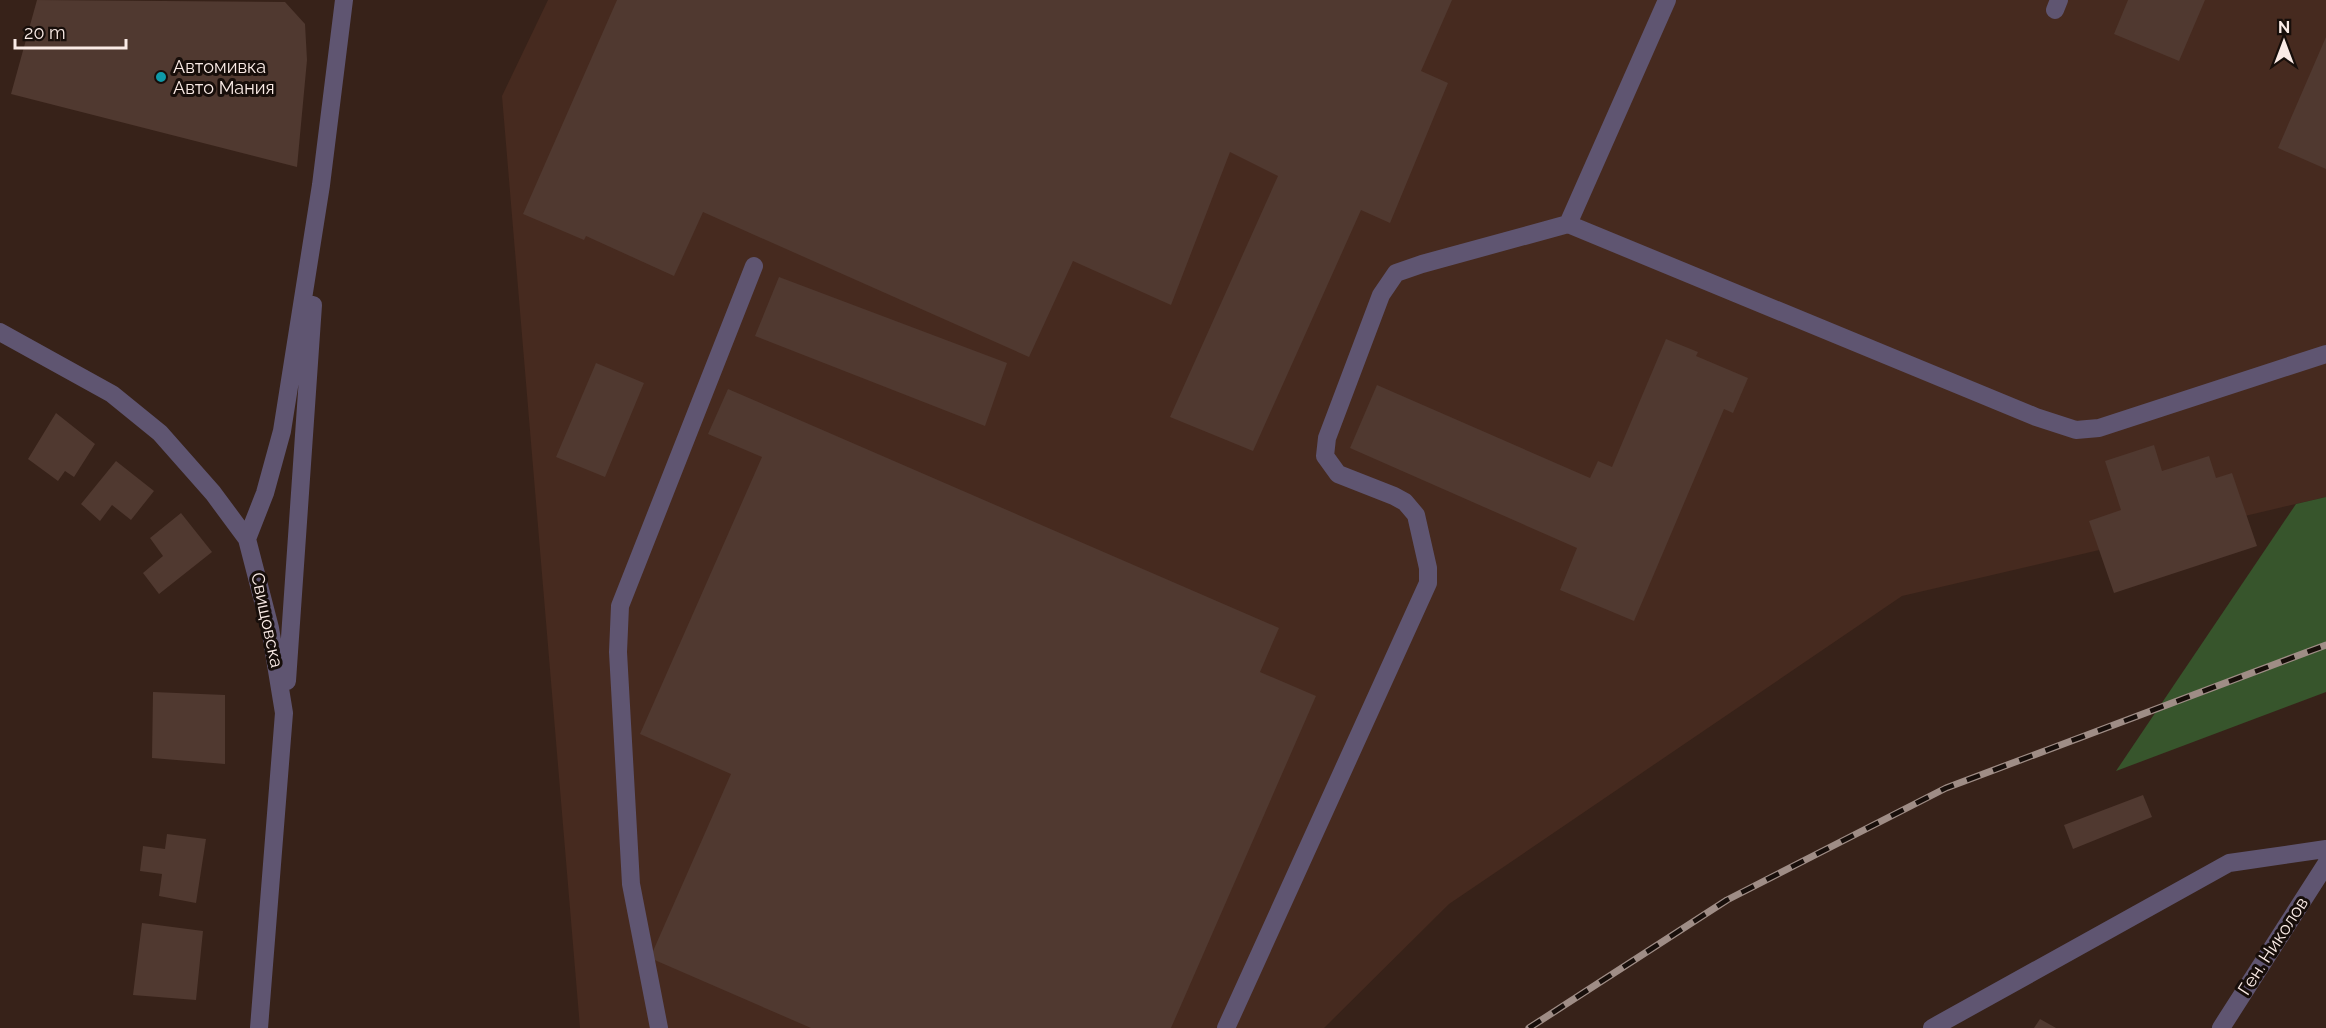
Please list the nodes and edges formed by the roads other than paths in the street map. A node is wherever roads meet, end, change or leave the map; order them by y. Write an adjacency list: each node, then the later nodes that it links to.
1 (1666, 0): 4 (street)
2 (340, 1): 3 (street)
3 (321, 185): 8 (street); 9 (street)
4 (1568, 224): 7 (street); 14 (street)
5 (754, 266): 13 (street)
6 (0, 332): 8 (street, Свищовска)
7 (2326, 354)
8 (247, 539): 9 (street, Свищовска)
9 (284, 713): 12 (street, Свищовска)
10 (2326, 849): 15 (street)
11 (2326, 864): 16 (street, Ген. Николов)
12 (259, 1028)
13 (659, 1028)
14 (1226, 1028)
15 (1932, 1028)
16 (2221, 1028)

